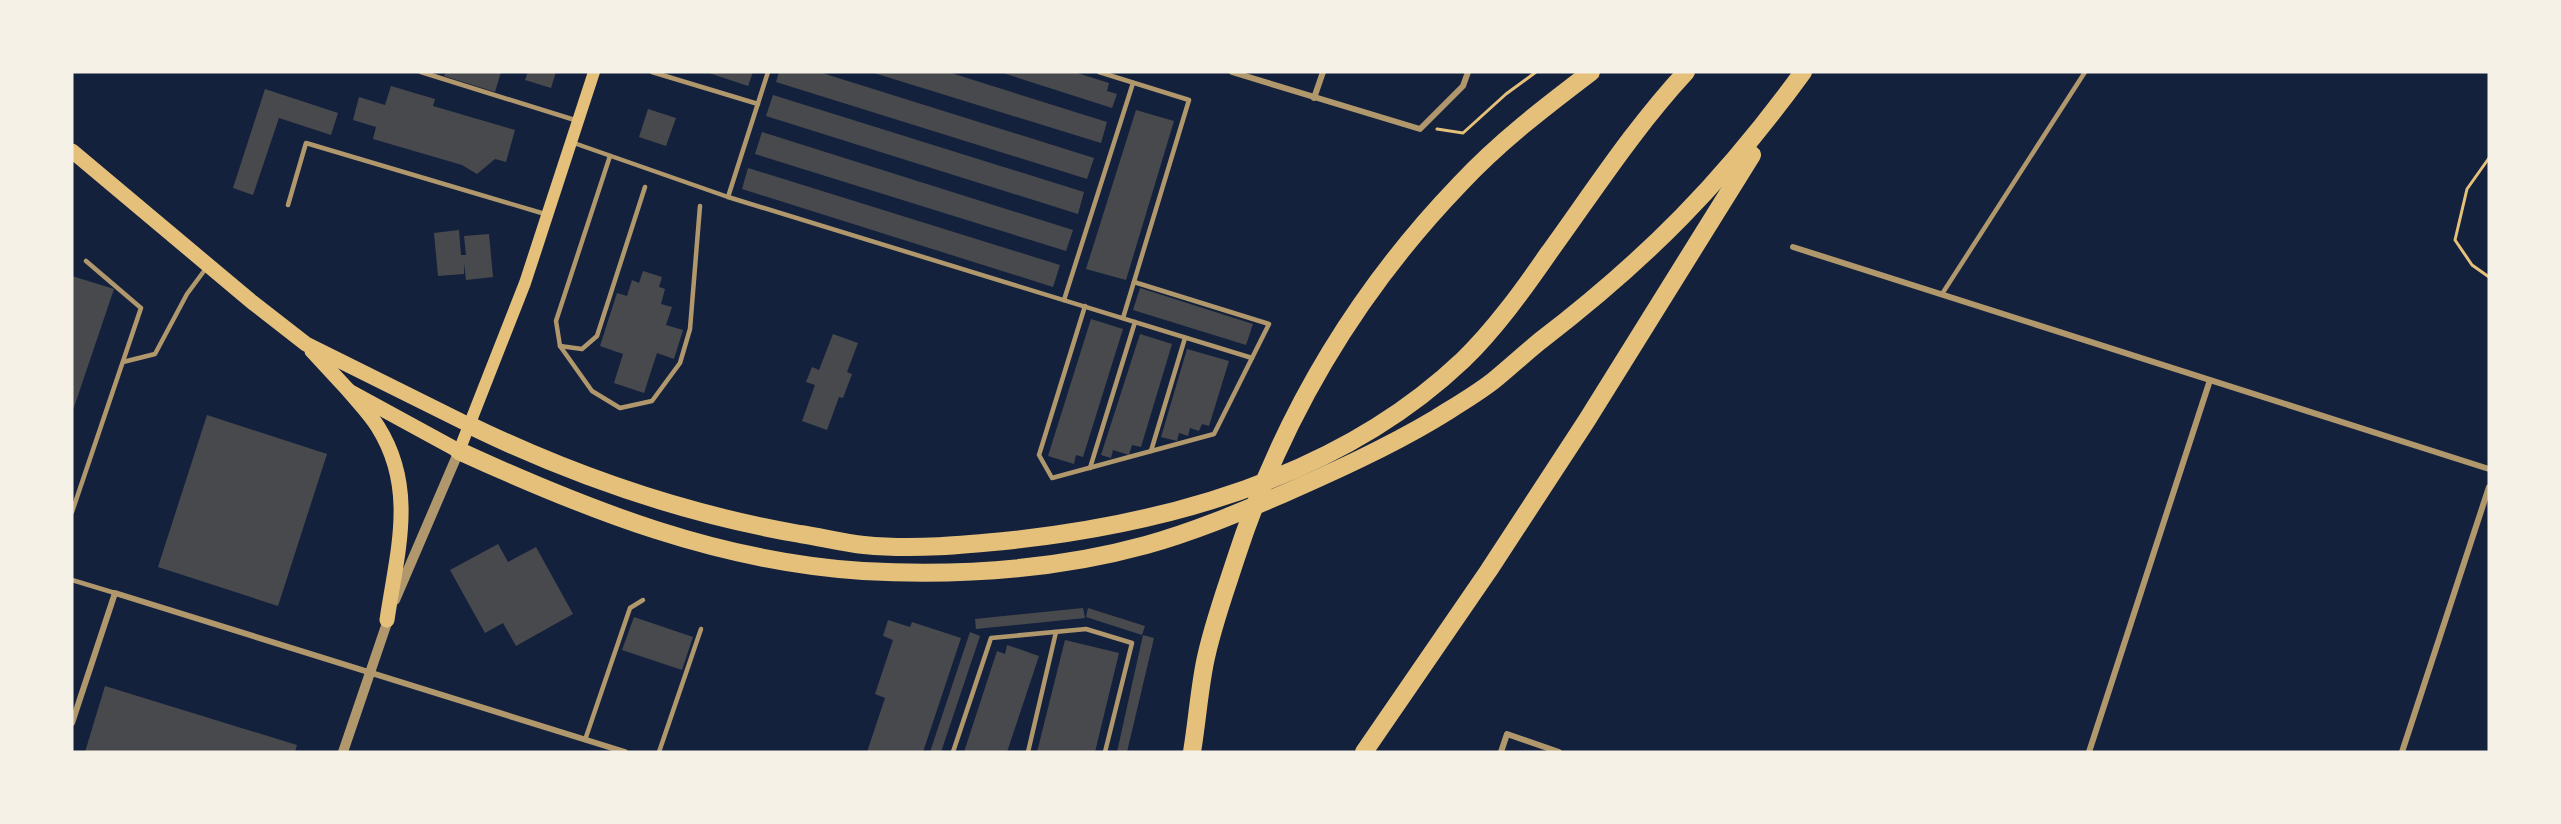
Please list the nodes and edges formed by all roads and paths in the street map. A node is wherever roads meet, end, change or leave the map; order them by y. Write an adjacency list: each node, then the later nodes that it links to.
1 (421, 72): 17 (lane)
2 (594, 72): 17 (main road)
3 (652, 72): 16 (lane)
4 (768, 72): 16 (lane)
5 (1099, 72): 14 (lane)
6 (1232, 72): 15 (street)
7 (1323, 72): 15 (street)
8 (1468, 72): 18 (street)
9 (1536, 72): 18 (path)
10 (1591, 72): 67 (highway)
11 (1686, 72): 45 (highway)
12 (1804, 72): 46 (highway); 68 (highway)
13 (2085, 72): 33 (lane)
14 (1133, 83): 32 (lane); 34 (lane)
15 (1314, 98): 18 (street)
16 (758, 104): 24 (lane)
17 (578, 121): 19 (main road)
18 (1422, 126)
19 (571, 142): 21 (lane); 27 (main road)
20 (72, 151): 30 (main road)
21 (610, 156): 24 (lane); 40 (lane)
22 (2489, 158): 31 (path)
23 (645, 187): 40 (lane)
24 (728, 197): 34 (lane)
25 (288, 205): 27 (lane)
26 (700, 206): 40 (lane)
27 (547, 215): 45 (main road)
28 (1793, 247): 33 (street)
29 (86, 261): 42 (lane)
30 (208, 265): 39 (main road); 42 (lane)
31 (2489, 277)
32 (1134, 282): 36 (lane); 41 (lane)
33 (1942, 294): 43 (street)
34 (1064, 300): 35 (lane)
35 (1085, 306): 36 (lane); 48 (lane)
36 (1123, 318): 37 (lane)
37 (1135, 322): 38 (lane); 48 (lane)
38 (1185, 338): 41 (lane); 47 (lane)
39 (306, 344): 44 (main road); 45 (main road)
40 (560, 346)
41 (1251, 358): 47 (lane)
42 (123, 362): 51 (lane)
43 (2210, 380): 49 (street); 71 (street)
44 (349, 391): 46 (main road); 55 (main road)
45 (469, 425): 46 (main road)
46 (459, 451): 55 (street)
47 (1151, 451): 48 (lane)
48 (1090, 468)
49 (2489, 469)
50 (2489, 487): 72 (street)
51 (72, 512)
52 (72, 580): 53 (lane)
53 (115, 593): 58 (street); 59 (street)
54 (643, 600): 60 (lane)
55 (387, 620): 58 (street)
56 (700, 628): 63 (lane)
57 (1056, 632): 64 (lane); 65 (lane); 66 (lane)
58 (369, 672): 60 (street); 61 (street)
59 (72, 723)
60 (585, 740): 62 (street)
61 (343, 752)
62 (625, 752)
63 (659, 752)
64 (954, 752)
65 (1028, 752)
66 (1105, 752)
67 (1192, 752)
68 (1364, 752)
69 (1501, 752): 70 (street)
70 (1559, 752)
71 (2089, 752)
72 (2402, 752)

